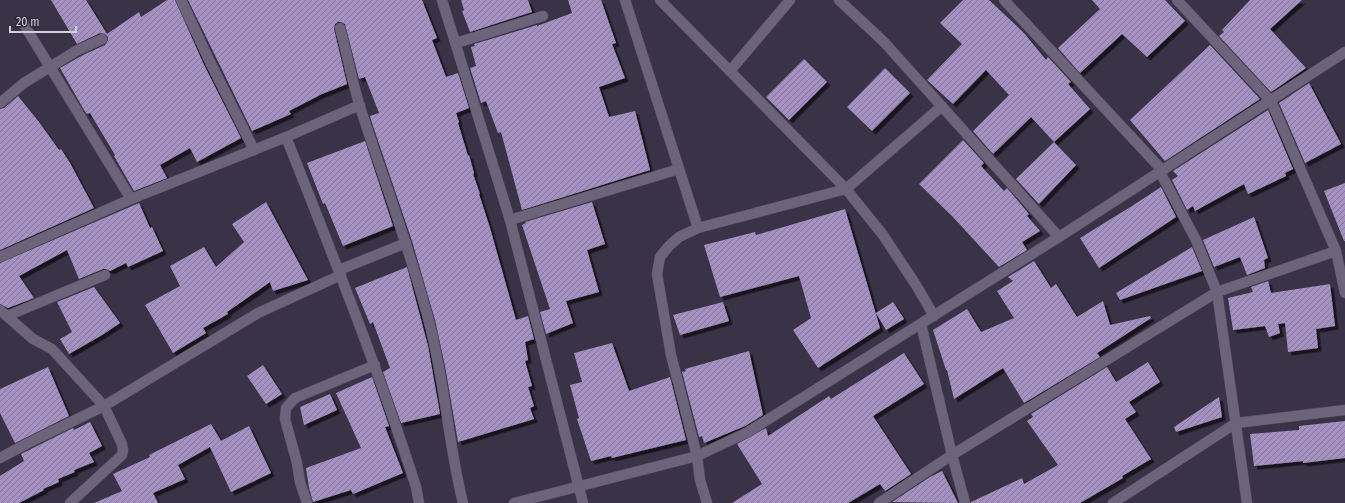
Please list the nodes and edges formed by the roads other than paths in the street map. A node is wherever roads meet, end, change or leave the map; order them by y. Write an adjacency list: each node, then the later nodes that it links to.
1 (181, 0): 22 (street)
2 (442, 0): 13 (street)
3 (625, 0): 23 (street)
4 (660, 0): 16 (street)
5 (790, 0): 16 (street)
6 (839, 0): 20 (street)
7 (1004, 0): 24 (street)
8 (1177, 0): 17 (street)
9 (543, 16): 13 (street)
10 (23, 23): 15 (street)
11 (340, 28): 19 (street)
12 (102, 39): 15 (street)
13 (456, 43): 27 (street)
14 (1345, 52): 17 (street)
15 (50, 67): 18 (street); 26 (street)
16 (730, 71): 25 (street)
17 (1271, 101): 24 (street); 31 (street)
18 (0, 103)
19 (360, 105): 21 (street); 30 (street)
20 (942, 106): 25 (street); 29 (street)
21 (286, 137): 22 (street); 33 (street)
22 (254, 150): 26 (street)
23 (679, 169): 27 (street); 28 (street)
24 (1162, 171): 29 (street); 35 (street)
25 (846, 189): 28 (street); 38 (street)
26 (130, 199): 32 (street)
27 (510, 220): 47 (street)
28 (698, 228): 45 (street)
29 (1059, 237): 38 (street)
30 (406, 243): 33 (street); 51 (street)
31 (1336, 251): 35 (street); 36 (street)
32 (0, 257)
33 (340, 273): 40 (street); 41 (street)
34 (105, 275): 37 (street)
35 (1217, 292): 43 (street); 44 (street)
36 (1345, 293)
37 (3, 313): 41 (street)
38 (934, 316): 39 (street)
39 (921, 324): 44 (street); 45 (street)
40 (375, 365): 49 (street); 50 (street)
41 (104, 406): 46 (street); 48 (street)
42 (1345, 410): 43 (street)
43 (1236, 423): 57 (street); 58 (street)
44 (952, 455): 55 (street); 56 (street)
45 (697, 456): 47 (street); 54 (street)
46 (0, 458)
47 (578, 486): 52 (street); 53 (street)
48 (70, 503)
49 (307, 503)
50 (419, 503)
51 (463, 503)
52 (514, 503)
53 (583, 503)
54 (707, 503)
55 (879, 503)
56 (965, 503)
57 (1113, 503)
58 (1247, 503)

